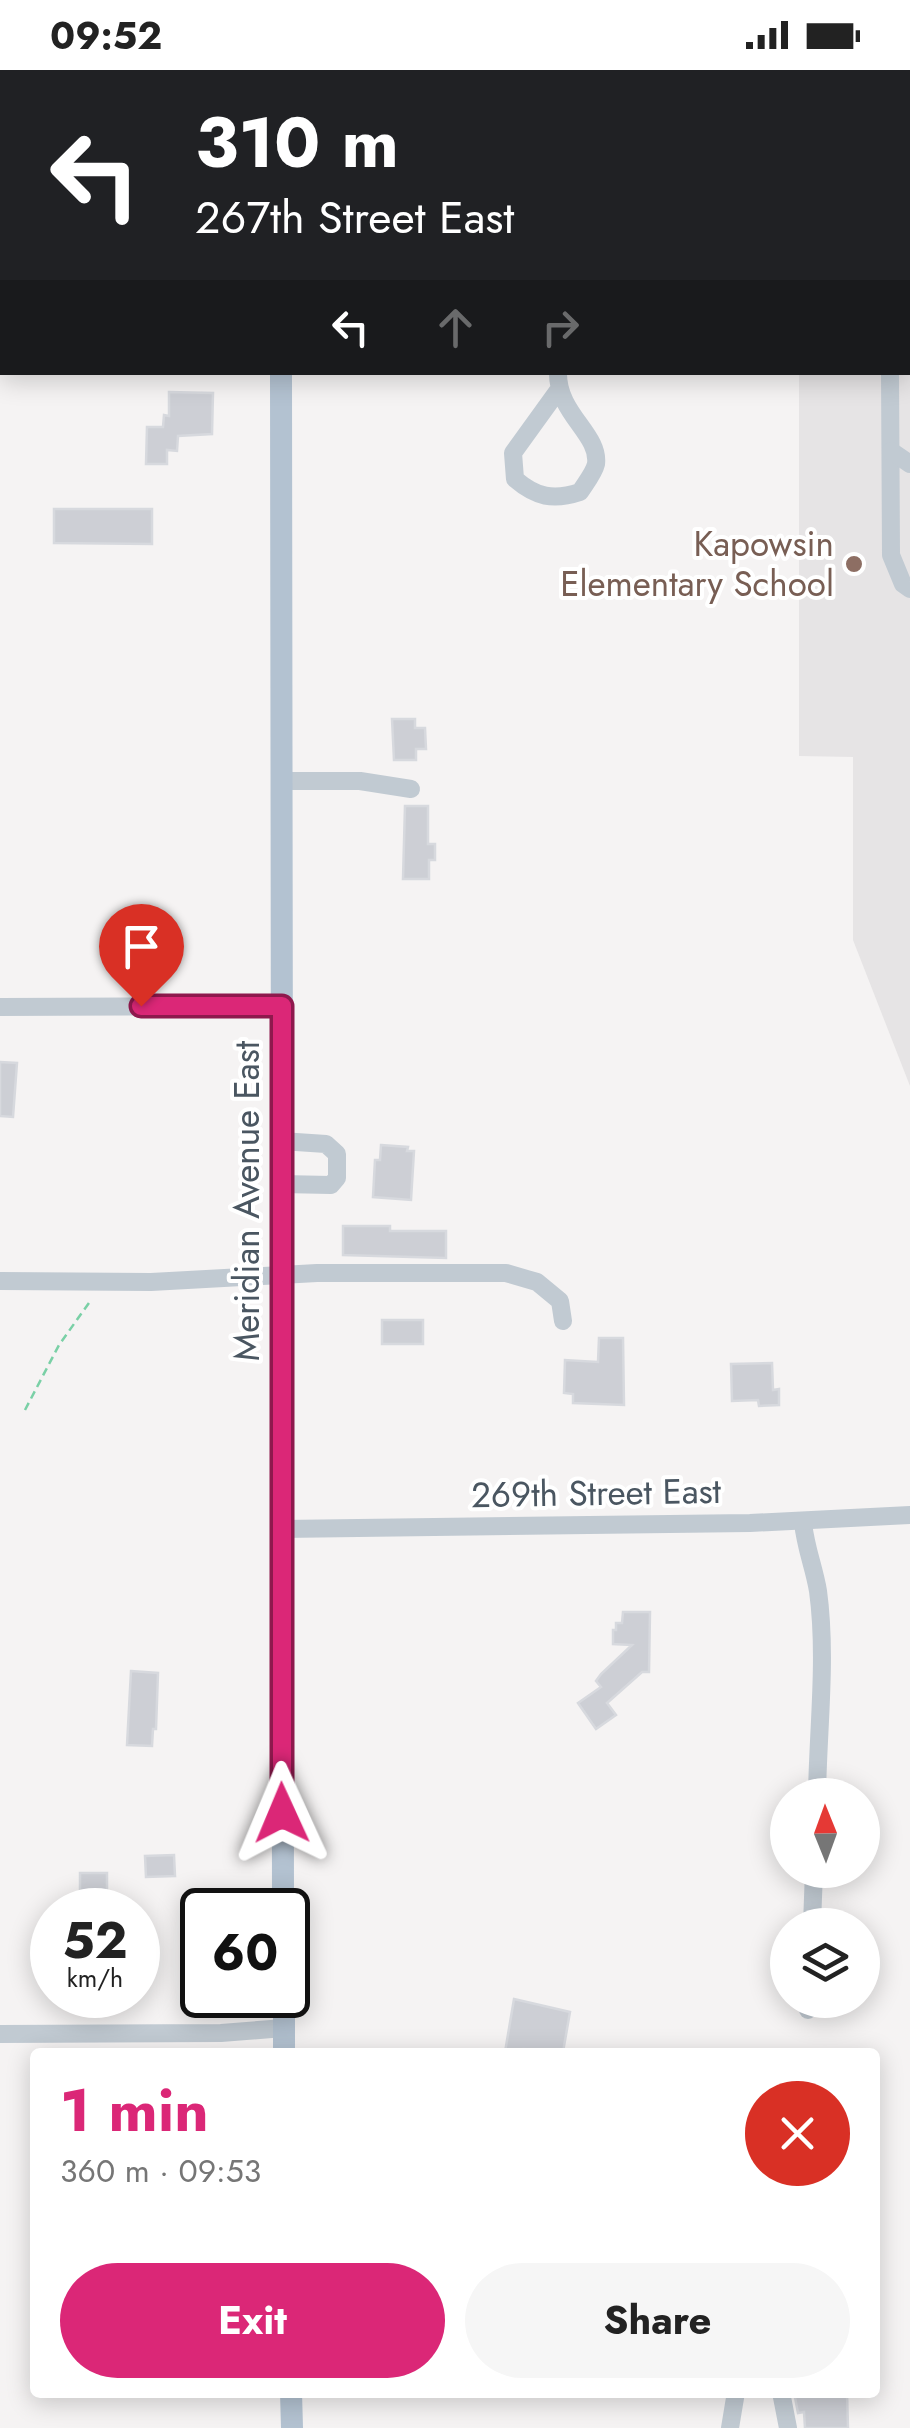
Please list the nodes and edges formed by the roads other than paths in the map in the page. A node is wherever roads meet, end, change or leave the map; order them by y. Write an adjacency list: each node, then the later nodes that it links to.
1 (281, 375): 7 (main road, Meridian Avenue East)
2 (890, 375): 4 (street)
3 (558, 382): 3 (street)
4 (891, 451): 5 (street); 6 (street)
5 (910, 464)
6 (910, 589)
7 (283, 781): 8 (street); 9 (main road, Meridian Avenue East)
8 (410, 789)
9 (282, 1006): 10 (street); 11 (main road, Meridian Avenue East)
10 (0, 1007)
11 (281, 1142): 12 (main road, Meridian Avenue East); 12 (street)
12 (281, 1184): 13 (main road, Meridian Avenue East)
13 (281, 1275): 14 (street); 15 (street); 18 (main road, Meridian Avenue East)
14 (0, 1281)
15 (563, 1322)
16 (910, 1516): 17 (street, 269th Street East)
17 (803, 1522): 18 (street, 269th Street East); 19 (street)
18 (282, 1528): 20 (main road, Meridian Avenue East)
19 (817, 1778)
20 (284, 1888)
21 (284, 2018): 22 (main road)
22 (284, 2028): 23 (street); 24 (main road)
23 (0, 2034)
24 (284, 2048)
25 (291, 2398): 28 (main road)
26 (735, 2398): 29 (street)
27 (782, 2398): 30 (street)
28 (292, 2428)
29 (730, 2428)
30 (788, 2428)

